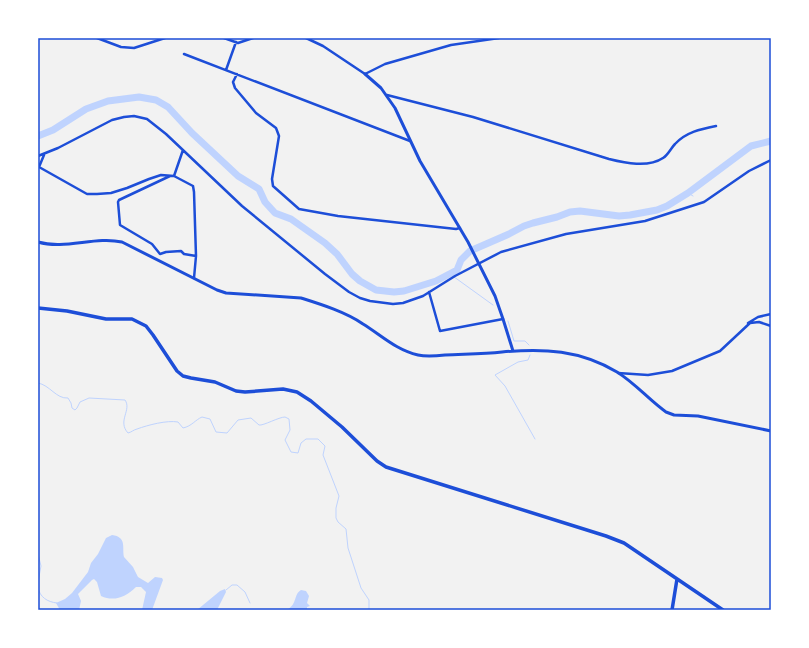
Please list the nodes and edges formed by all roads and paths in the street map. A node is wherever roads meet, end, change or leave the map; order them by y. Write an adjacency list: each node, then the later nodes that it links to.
1 (97, 38): 2 (street)
2 (165, 38)
3 (224, 38): 7 (street)
4 (252, 38): 7 (street)
5 (308, 38): 11 (street)
6 (499, 38): 11 (street)
7 (236, 42): 9 (street)
8 (184, 54): 9 (street)
9 (226, 70): 10 (street)
10 (237, 74): 14 (street); 20 (street)
11 (365, 74): 12 (street)
12 (387, 95): 13 (street); 14 (street)
13 (716, 126)
14 (410, 141): 20 (street)
15 (183, 150): 16 (street); 19 (street); 25 (street)
16 (44, 154): 17 (street); 19 (street)
17 (38, 156)
18 (771, 160): 23 (street)
19 (172, 176): 22 (street); 22 (street)
20 (460, 228): 23 (street)
21 (38, 242): 24 (street)
22 (196, 256): 24 (street)
23 (478, 263): 25 (street); 28 (street)
24 (194, 278): 31 (street)
25 (428, 292): 28 (street)
26 (38, 308): 34 (main road)
27 (771, 314): 29 (street)
28 (504, 319): 31 (street)
29 (747, 326): 30 (street); 32 (street)
30 (771, 326)
31 (513, 351): 32 (street)
32 (618, 373): 33 (street)
33 (771, 431)
34 (677, 579): 35 (main road); 36 (main road)
35 (672, 610)
36 (723, 610)

